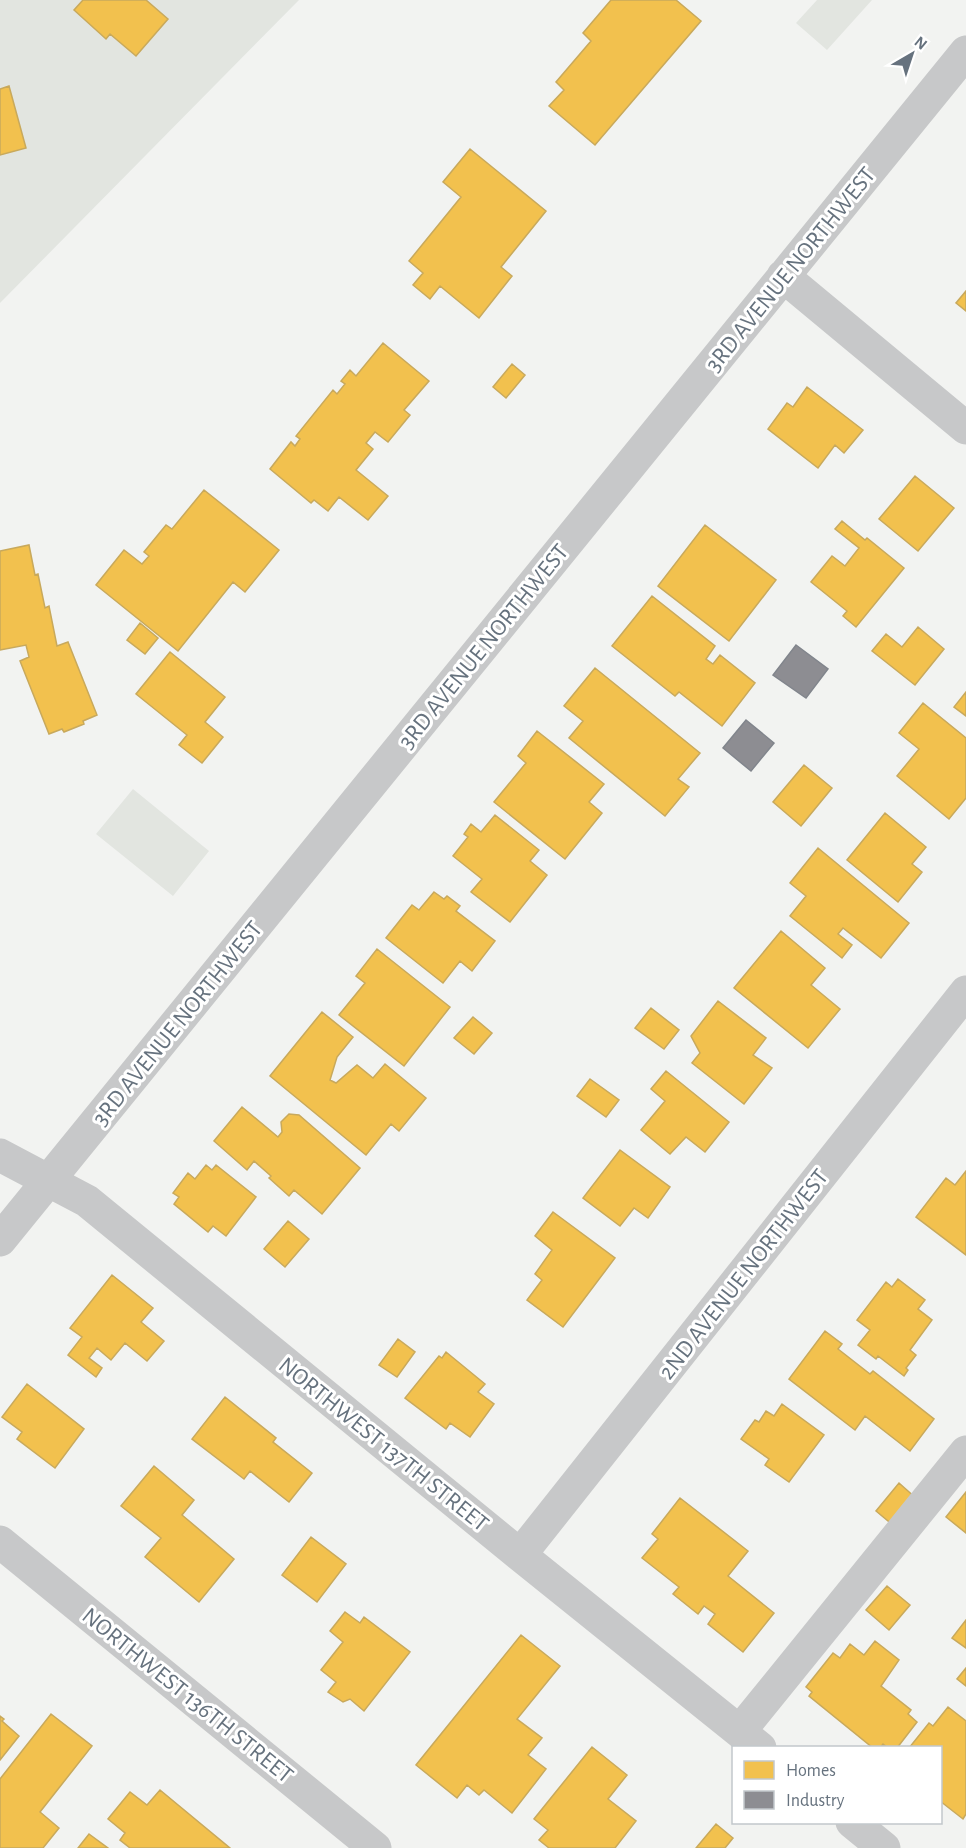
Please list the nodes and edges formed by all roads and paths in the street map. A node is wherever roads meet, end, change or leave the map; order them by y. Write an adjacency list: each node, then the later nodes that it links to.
1 (966, 52): 2 (street, 3RD AVENUE NORTHWEST)
2 (783, 276): 3 (street); 6 (street, 3RD AVENUE NORTHWEST)
3 (966, 428)
4 (966, 992): 10 (street, 2ND AVENUE NORTHWEST)
5 (0, 1155): 6 (street, NORTHWEST 137TH STREET)
6 (48, 1181): 7 (street, 3RD AVENUE NORTHWEST); 10 (street, NORTHWEST 137TH STREET)
7 (0, 1240)
8 (966, 1452): 11 (street)
9 (0, 1542): 13 (street, NORTHWEST 136TH STREET)
10 (520, 1555): 11 (street, NORTHWEST 137TH STREET)
11 (750, 1739)
12 (854, 1824): 14 (street)
13 (375, 1848)
14 (884, 1848)

